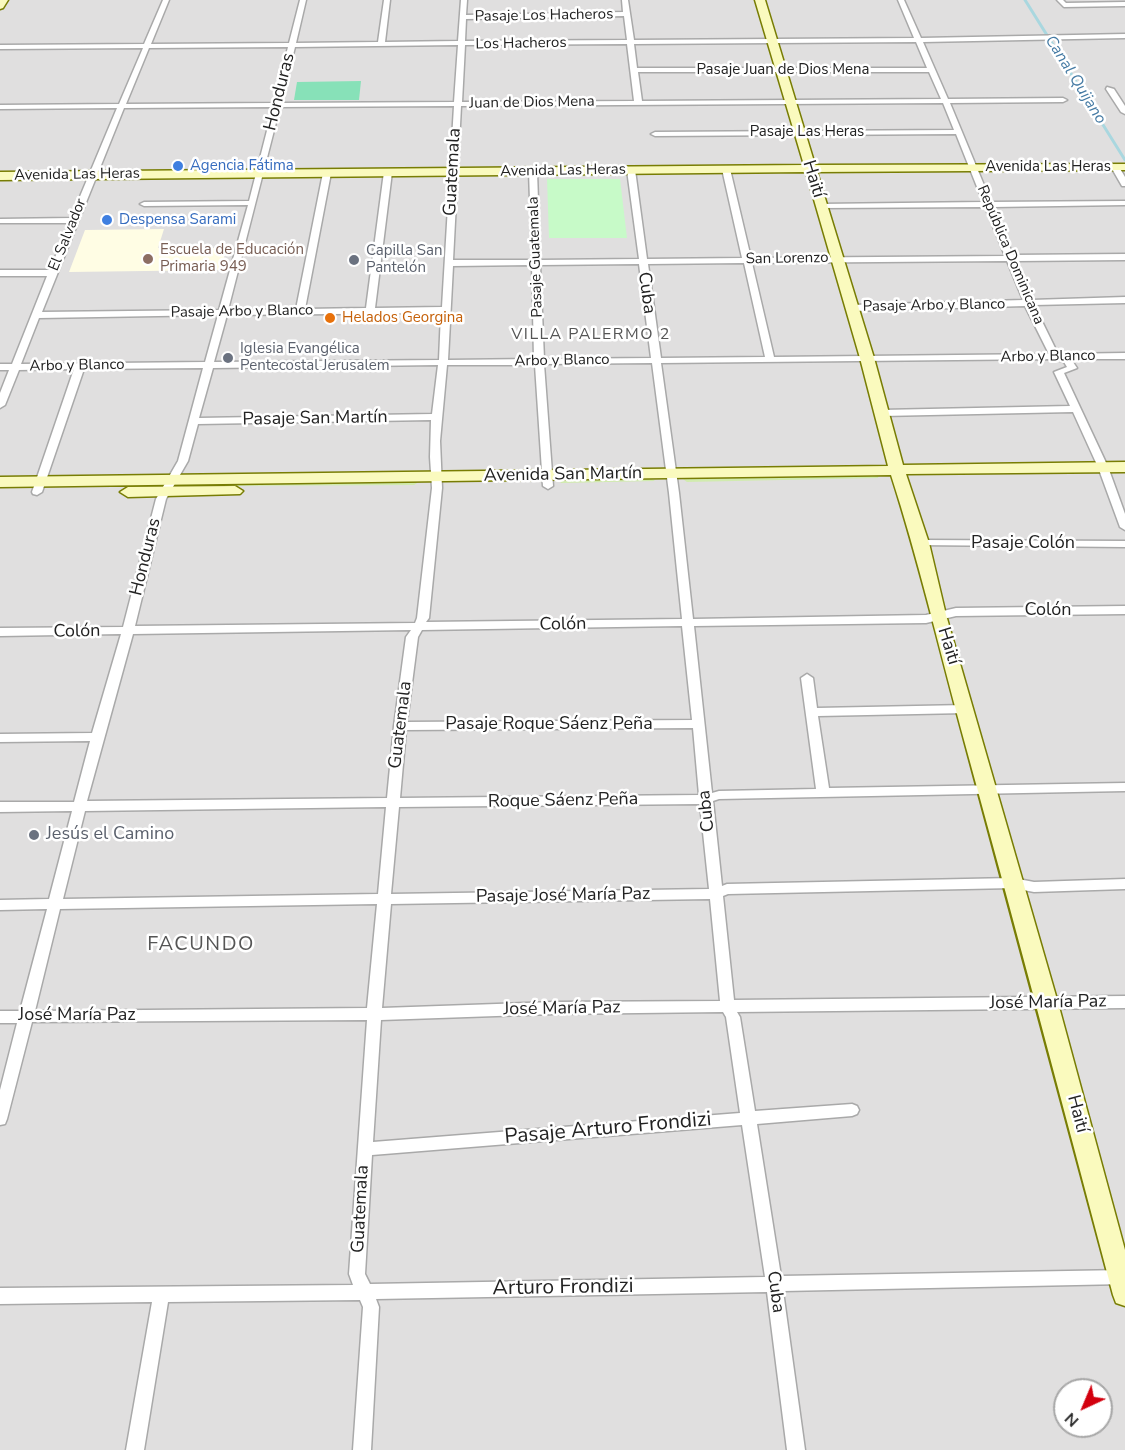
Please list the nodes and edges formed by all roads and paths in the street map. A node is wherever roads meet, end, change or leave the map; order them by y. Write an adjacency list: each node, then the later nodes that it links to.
1 (3, 0): 11 (main road)
2 (166, 0): 22 (street, El Salvador)
3 (303, 0): 19 (street, Honduras)
4 (387, 0): 20 (street)
5 (464, 0): 13 (street, Guatemala)
6 (625, 0): 12 (street)
7 (760, 0): 17 (main road, Haití)
8 (901, 0): 15 (street, República Dominicana)
9 (1060, 0): 10 (street)
10 (1125, 4)
11 (0, 6)
12 (626, 14): 13 (street, Pasaje Los Hacheros); 16 (street)
13 (463, 17): 18 (street, Guatemala)
14 (1125, 36): 15 (street, Los Hacheros)
15 (918, 40): 17 (street, Los Hacheros); 25 (street, República Dominicana)
16 (630, 42): 17 (street, Los Hacheros); 18 (street, Los Hacheros); 23 (street)
17 (772, 42): 24 (main road, Haití)
18 (462, 44): 20 (street, Los Hacheros); 31 (street, Guatemala)
19 (292, 45): 20 (street, Los Hacheros); 22 (street, Los Hacheros); 32 (street, Honduras)
20 (381, 45)
21 (0, 47): 22 (street, Los Hacheros)
22 (147, 47): 34 (street, El Salvador)
23 (633, 70): 24 (street, Pasaje Juan de Dios Mena); 28 (street)
24 (780, 70): 25 (street, Pasaje Juan de Dios Mena); 29 (main road, Haití)
25 (932, 70): 30 (street, República Dominicana)
26 (1114, 89): 35 (street)
27 (1063, 100): 30 (street, Juan de Dios Mena)
28 (638, 101): 29 (street, Juan de Dios Mena); 31 (street, Juan de Dios Mena)
29 (790, 101): 30 (street, Juan de Dios Mena); 36 (main road, Haití)
30 (946, 101): 37 (street, República Dominicana)
31 (457, 104): 32 (street, Juan de Dios Mena); 46 (street, Guatemala)
32 (277, 105): 34 (street, Juan de Dios Mena); 48 (street, Honduras)
33 (0, 107): 34 (street, Juan de Dios Mena)
34 (121, 107): 49 (street, El Salvador)
35 (1125, 112)
36 (798, 131): 37 (street, Pasaje Las Heras); 38 (street, Pasaje Las Heras); 41 (main road, Haití)
37 (959, 132): 39 (street, República Dominicana)
38 (655, 134)
39 (973, 166): 40 (main road, Avenida Las Heras); 41 (main road, Avenida Las Heras); 53 (street, República Dominicana)
40 (1120, 167): 51 (street)
41 (810, 168): 42 (main road, Avenida Las Heras); 56 (main road, Haití)
42 (726, 169): 43 (main road, Avenida Las Heras); 62 (street)
43 (631, 170): 44 (main road, Avenida Las Heras); 63 (street, Cuba)
44 (533, 171): 46 (main road, Avenida Las Heras); 64 (street, Pasaje Guatemala)
45 (388, 172): 46 (main road, Avenida Las Heras); 47 (main road, Avenida Las Heras); 73 (street)
46 (452, 172): 65 (street, Guatemala)
47 (327, 173): 48 (main road, Avenida Las Heras); 72 (street)
48 (260, 174): 49 (main road, Avenida Las Heras); 52 (street, Honduras)
49 (93, 175): 50 (main road, Avenida Las Heras); 57 (street, El Salvador)
50 (0, 176)
51 (1125, 184)
52 (251, 203): 55 (street); 74 (street, Honduras)
53 (988, 203): 54 (street); 56 (street); 59 (street, República Dominicana)
54 (1125, 203)
55 (144, 204)
56 (821, 206): 61 (main road, Haití)
57 (74, 220): 58 (street); 67 (street, El Salvador)
58 (0, 221)
59 (1011, 257): 60 (street, San Lorenzo); 61 (street, San Lorenzo); 69 (street, República Dominicana)
60 (1125, 257)
61 (837, 258): 62 (street, San Lorenzo); 70 (main road, Haití)
62 (747, 260): 63 (street, San Lorenzo); 79 (street)
63 (642, 261): 64 (street, San Lorenzo); 80 (street, Cuba)
64 (537, 262): 65 (street, San Lorenzo); 82 (street, Pasaje Guatemala)
65 (449, 263): 71 (street, Guatemala)
66 (0, 273): 67 (street)
67 (53, 273): 75 (street, El Salvador)
68 (1125, 300): 69 (street, Pasaje Arbo y Blanco)
69 (1029, 304): 70 (street, Pasaje Arbo y Blanco); 77 (street, República Dominicana)
70 (851, 308): 78 (main road, Haití)
71 (446, 310): 73 (street, Pasaje Arbo y Blanco); 81 (street, Guatemala)
72 (300, 311): 73 (street, Pasaje Arbo y Blanco); 74 (street, Pasaje Arbo y Blanco)
73 (370, 311)
74 (222, 313): 75 (street, Pasaje Arbo y Blanco); 83 (street, Honduras)
75 (38, 315): 85 (street, El Salvador)
76 (1125, 356): 77 (street, Arbo y Blanco)
77 (1055, 357): 78 (street, Arbo y Blanco); 88 (street, República Dominicana)
78 (867, 358): 79 (street, Arbo y Blanco); 89 (main road, Haití)
79 (770, 359): 80 (street, Arbo y Blanco)
80 (656, 360): 82 (street, Arbo y Blanco); 97 (street, Cuba)
81 (443, 362): 82 (street, Arbo y Blanco); 83 (street, Arbo y Blanco); 90 (street, Guatemala)
82 (539, 362): 98 (street, Pasaje Guatemala)
83 (209, 365): 86 (street, Arbo y Blanco); 91 (street, Honduras)
84 (0, 366): 85 (street, Arbo y Blanco)
85 (16, 366): 86 (street, Arbo y Blanco); 87 (street, El Salvador)
86 (80, 366): 101 (street)
87 (0, 405)
88 (1075, 409): 89 (street); 93 (street, República Dominicana)
89 (882, 413): 94 (main road, Haití)
90 (437, 417): 91 (street, Pasaje San Martín); 100 (street, Guatemala)
91 (194, 421): 95 (street, Honduras)
92 (1125, 467): 93 (main road, Avenida San Martín)
93 (1104, 473): 94 (main road, Avenida San Martín); 96 (main road, Avenida San Martín); 104 (street, República Dominicana)
94 (899, 476): 97 (main road, Avenida San Martín); 105 (main road, Haití)
95 (174, 479): 100 (main road, Avenida San Martín); 101 (main road, Avenida San Martín); 103 (street, Honduras)
96 (1125, 479)
97 (671, 480): 98 (main road, Avenida San Martín); 109 (street, Cuba)
98 (548, 481): 100 (main road, Avenida San Martín)
99 (0, 482): 101 (main road, Avenida San Martín)
100 (436, 482): 103 (main road, Avenida San Martín); 110 (street, Guatemala)
101 (39, 487): 102 (main road, Avenida San Martín); 103 (main road, Avenida San Martín)
102 (0, 492)
103 (163, 492): 111 (street, Honduras)
104 (1125, 527)
105 (921, 543): 106 (street, Pasaje Colón); 108 (main road, Haití)
106 (1125, 544)
107 (1125, 610): 108 (street, Colón)
108 (938, 615): 109 (street, Colón); 114 (main road, Haití)
109 (687, 624): 110 (street, Colón); 116 (street, Cuba)
110 (420, 626): 111 (street, Colón); 117 (street, Guatemala)
111 (128, 631): 112 (street, Colón); 118 (street, Honduras)
112 (0, 633)
113 (807, 678): 115 (street)
114 (966, 709): 115 (street); 121 (main road, Haití)
115 (813, 712): 122 (street)
116 (698, 724): 117 (street, Pasaje Roque Sáenz Peña); 123 (street, Cuba)
117 (400, 726): 124 (street, Guatemala)
118 (97, 737): 119 (street); 125 (street, Honduras)
119 (0, 738)
120 (1125, 787): 121 (street, Roque Sáenz Peña)
121 (988, 790): 122 (street, Roque Sáenz Peña); 127 (main road, Haití)
122 (823, 791): 123 (street, Roque Sáenz Peña)
123 (706, 799): 124 (street, Roque Sáenz Peña); 129 (street, Cuba)
124 (393, 802): 125 (street, Roque Sáenz Peña); 130 (street, Guatemala)
125 (81, 806): 126 (street, Roque Sáenz Peña); 131 (street, Honduras)
126 (0, 807)
127 (1013, 883): 128 (street, Pasaje José María Paz); 129 (street, Pasaje José María Paz); 134 (main road, Haití)
128 (1125, 884)
129 (715, 894): 130 (street, Pasaje José María Paz); 135 (street, Cuba)
130 (385, 899): 131 (street, Pasaje José María Paz); 136 (street, Guatemala)
131 (55, 904): 132 (street, Pasaje José María Paz); 137 (street, Honduras)
132 (0, 905)
133 (1125, 1002): 134 (street, José María Paz)
134 (1047, 1003): 135 (street, José María Paz); 144 (main road, Haití)
135 (728, 1007): 136 (street, José María Paz); 140 (street, Cuba)
136 (374, 1014): 137 (street, José María Paz); 142 (street, Guatemala)
137 (25, 1016): 138 (street, José María Paz); 141 (street, Honduras)
138 (0, 1017)
139 (852, 1110): 140 (street, Pasaje Arturo Frondizi)
140 (748, 1117): 142 (street, Pasaje Arturo Frondizi); 143 (street, Cuba)
141 (0, 1119)
142 (365, 1149): 145 (street, Guatemala)
143 (774, 1283): 144 (street, Arturo Frondizi); 145 (street, Arturo Frondizi); 150 (street, Cuba)
144 (1123, 1283)
145 (364, 1292): 146 (street, Arturo Frondizi); 149 (street, Guatemala)
146 (161, 1295): 147 (street, Arturo Frondizi); 148 (street)
147 (0, 1296)
148 (135, 1450)
149 (362, 1450)
150 (796, 1450)

